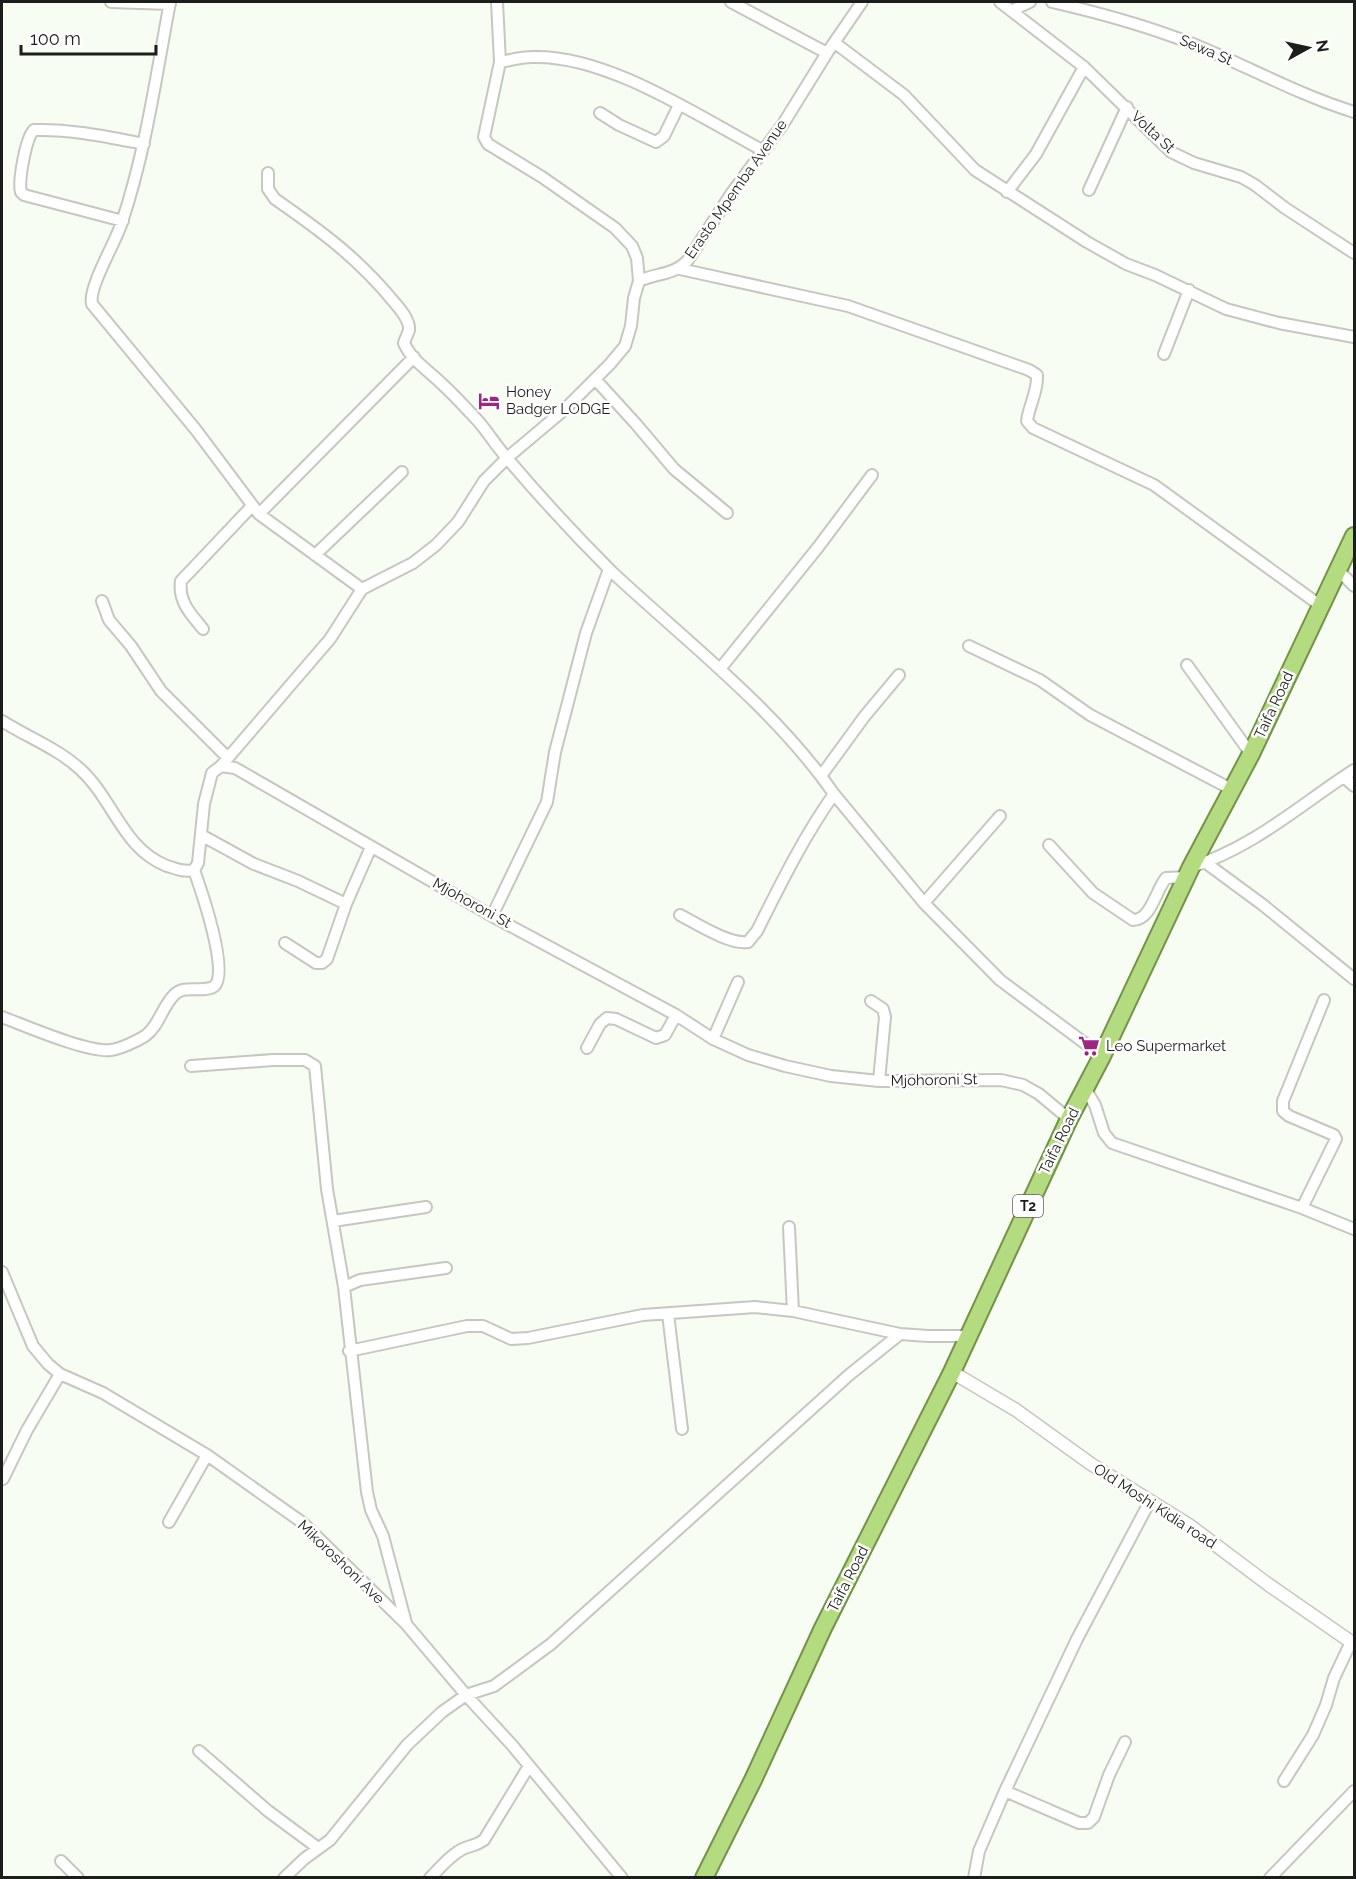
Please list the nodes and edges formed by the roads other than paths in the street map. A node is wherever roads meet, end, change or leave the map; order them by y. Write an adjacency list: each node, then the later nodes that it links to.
1 (111, 2): 8 (street)
2 (497, 2): 12 (street)
3 (731, 2): 11 (street)
4 (862, 2): 10 (street, Erasto Mpemba Avenue)
5 (1000, 2): 9 (street, Volta St)
6 (1030, 2): 9 (street)
7 (1052, 2): 16 (street, Sewa St)
8 (170, 3): 18 (street)
9 (1013, 10): 13 (street, Volta St)
10 (835, 43): 11 (street, Erasto Mpemba Avenue); 22 (street)
11 (827, 53): 19 (street, Erasto Mpemba Avenue)
12 (500, 62): 14 (street); 26 (street)
13 (1084, 67): 15 (street, Volta St); 22 (street)
14 (679, 105): 17 (street); 19 (street)
15 (1127, 107): 21 (street); 24 (street, Volta St)
16 (1354, 112)
17 (600, 113)
18 (144, 144): 23 (street); 23 (street)
19 (762, 150): 25 (street, Erasto Mpemba Avenue)
20 (268, 172): 30 (street)
21 (1089, 190)
22 (1007, 192): 27 (street)
23 (123, 221): 35 (street)
24 (1354, 253)
25 (680, 269): 26 (street, Erasto Mpemba Avenue); 44 (street)
26 (639, 281): 31 (street)
27 (1189, 290): 28 (street); 29 (street)
28 (1354, 337)
29 (1164, 354)
30 (414, 357): 32 (street); 35 (street)
31 (595, 379): 32 (street); 36 (street)
32 (507, 458): 39 (street); 42 (street)
33 (402, 472): 38 (street)
34 (872, 475): 48 (street)
35 (255, 510): 38 (street); 45 (street)
36 (727, 513)
37 (1354, 536): 40 (highway, Taifa Road / T2)
38 (315, 555): 42 (street)
39 (609, 569): 48 (street); 68 (street)
40 (1338, 570): 41 (street); 44 (highway, Taifa Road / T2)
41 (1354, 586)
42 (362, 589): 52 (street)
43 (102, 601): 52 (street)
44 (1321, 606): 51 (highway, Taifa Road / T2)
45 (202, 629)
46 (969, 646): 57 (street)
47 (1187, 665): 51 (street)
48 (720, 669): 54 (street)
49 (899, 675): 54 (street)
50 (2, 721): 64 (street)
51 (1251, 754): 57 (highway, Taifa Road / T2)
52 (225, 762): 60 (street); 62 (street, Mjohoroni St)
53 (1354, 770): 55 (street)
54 (821, 776): 58 (street)
55 (1344, 777): 56 (street); 63 (street)
56 (1354, 786)
57 (1231, 789): 63 (highway, Taifa Road / T2)
58 (834, 794): 65 (street); 67 (street)
59 (1000, 816): 65 (street)
60 (201, 835): 64 (street); 66 (street)
61 (1048, 845): 63 (street)
62 (372, 847): 66 (street); 68 (street, Mjohoroni St)
63 (1195, 869): 70 (street); 78 (highway, Taifa Road / T2)
64 (194, 870): 75 (street)
65 (924, 903): 78 (street)
66 (346, 904): 69 (street)
67 (680, 915)
68 (492, 916): 74 (street, Mjohoroni St)
69 (285, 943)
70 (1354, 980)
71 (738, 982): 76 (street)
72 (1323, 1000): 84 (street)
73 (871, 1001): 80 (street)
74 (676, 1015): 76 (street, Mjohoroni St); 77 (street)
75 (2, 1017)
76 (713, 1039): 80 (street, Mjohoroni St)
77 (587, 1048)
78 (1102, 1056): 81 (highway, Taifa Road / T2)
79 (191, 1066): 85 (street)
80 (879, 1081): 82 (street, Mjohoroni St)
81 (1085, 1088): 82 (highway, Taifa Road / T2); 84 (street)
82 (1069, 1119): 94 (highway, Taifa Road / T2)
83 (426, 1207): 85 (street)
84 (1302, 1208): 87 (street)
85 (333, 1221): 90 (street)
86 (789, 1227): 91 (street)
87 (1354, 1229)
88 (446, 1268): 90 (street)
89 (2, 1272): 97 (street, Mikoroshoni Ave)
90 (344, 1287): 95 (street)
91 (793, 1311): 92 (street); 93 (street)
92 (668, 1314): 95 (street); 98 (street)
93 (900, 1334): 94 (street); 105 (street)
94 (967, 1336): 96 (highway, Taifa Road / T2)
95 (350, 1351): 103 (street)
96 (952, 1372): 101 (street, Old Moshi Kidia road); 118 (highway, Taifa Road / T2)
97 (60, 1374): 99 (street, Mikoroshoni Ave); 100 (street)
98 (682, 1429)
99 (207, 1455): 102 (street); 103 (street, Mikoroshoni Ave)
100 (3, 1479)
101 (1150, 1501): 104 (street, Old Moshi Kidia road); 110 (street)
102 (169, 1522)
103 (406, 1624): 105 (street, Mikoroshoni Ave)
104 (1353, 1643): 109 (street)
105 (466, 1695): 108 (street, Mikoroshoni Ave); 112 (street)
106 (1125, 1742): 110 (street)
107 (199, 1751): 112 (street)
108 (529, 1766): 116 (street); 117 (street, Mikoroshoni Ave)
109 (1284, 1781)
110 (1005, 1791): 119 (street)
111 (1354, 1791): 120 (street)
112 (318, 1848): 115 (street)
113 (61, 1861): 114 (street)
114 (78, 1878)
115 (284, 1878)
116 (430, 1878)
117 (622, 1878)
118 (704, 1878)
119 (974, 1878)
120 (1270, 1878)

